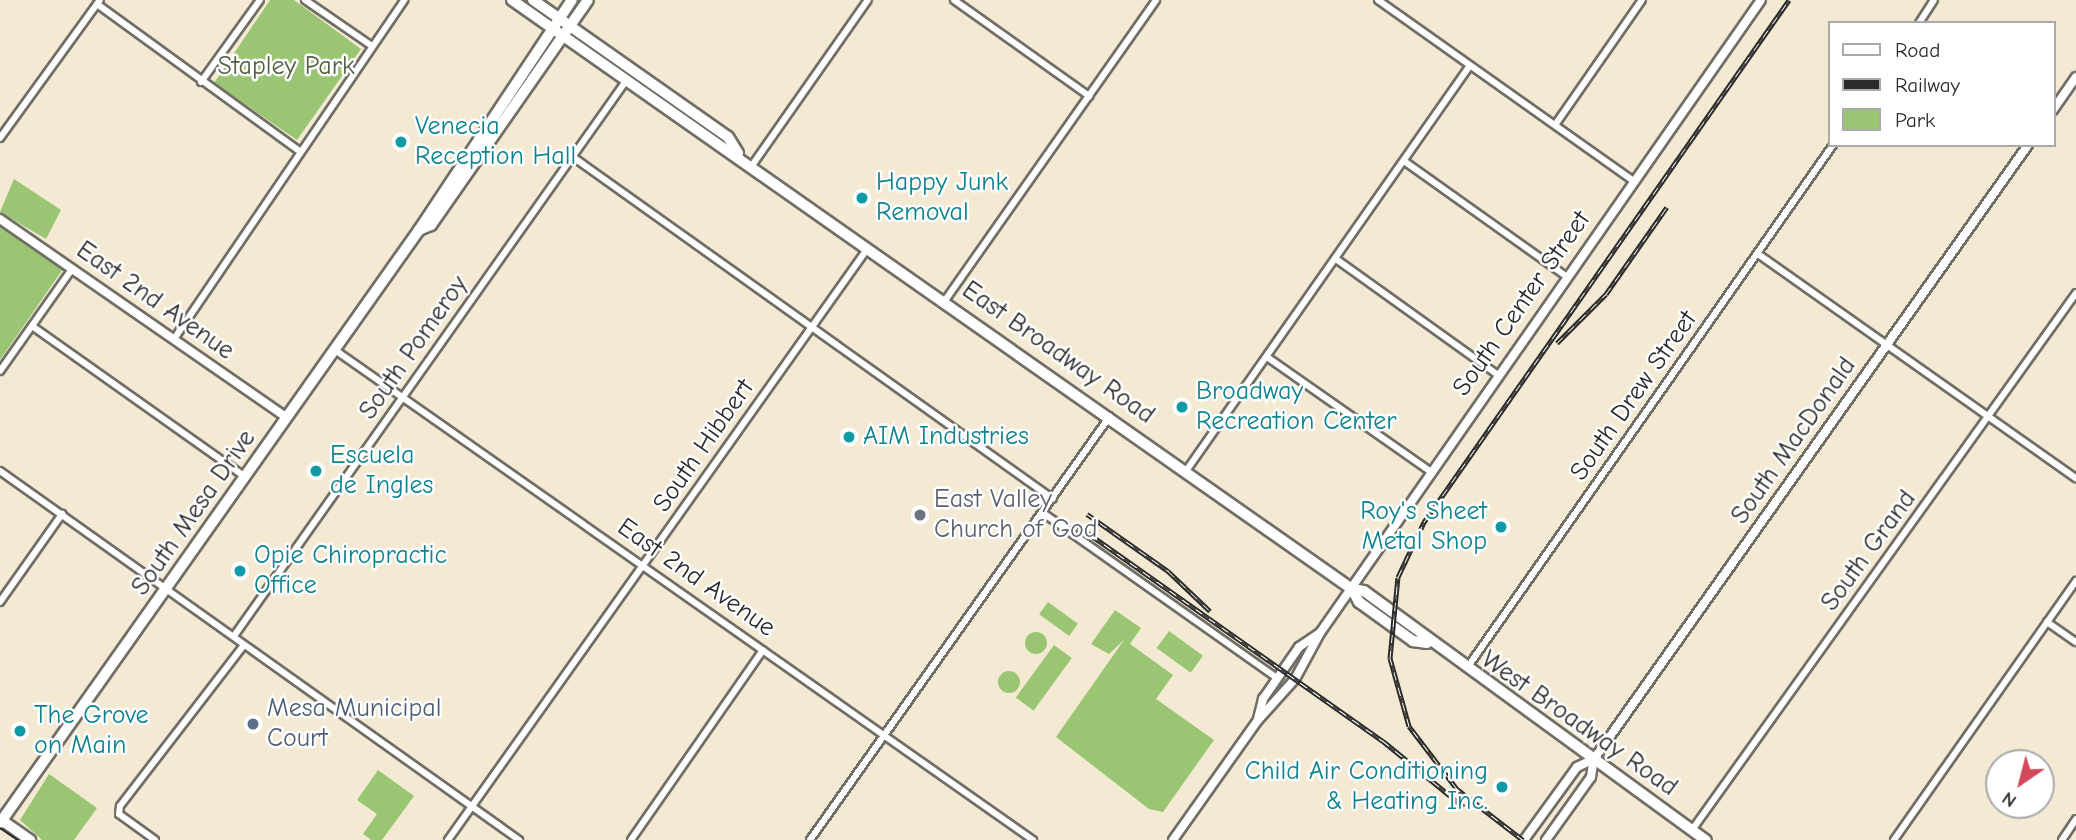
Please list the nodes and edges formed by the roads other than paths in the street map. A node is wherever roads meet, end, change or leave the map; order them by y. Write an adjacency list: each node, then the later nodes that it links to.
1 (260, 0): 25 (street)
2 (305, 0): 21 (street)
3 (404, 0): 21 (street)
4 (512, 0): 19 (main road, East Broadway Road)
5 (533, 0): 16 (main road, East Broadway Road)
6 (572, 0): 16 (main road, South Mesa Drive)
7 (588, 0): 18 (main road, South Mesa Drive)
8 (868, 0): 36 (street)
9 (954, 0): 26 (street)
10 (1156, 0): 26 (street)
11 (1378, 0): 22 (street)
12 (1642, 0): 28 (street)
13 (1761, 0): 37 (street, South Center Street)
14 (1934, 0): 17 (street)
15 (99, 2): 25 (street); 29 (street)
16 (559, 18): 18 (main road, East Broadway Road); 19 (main road, South Mesa Drive)
17 (1920, 21)
18 (570, 26): 20 (main road, South Mesa Drive); 33 (main road, East Broadway Road)
19 (553, 28): 20 (main road, East Broadway Road); 39 (main road, South Mesa Drive)
20 (564, 36): 24 (main road, East Broadway Road); 39 (main road, South Mesa Drive)
21 (372, 46): 32 (street)
22 (1471, 65): 28 (street); 35 (street)
23 (2076, 77): 27 (street)
24 (626, 81): 33 (main road, East Broadway Road); 34 (street, South Pomeroy)
25 (201, 82): 32 (street)
26 (1089, 96): 46 (street)
27 (2055, 107)
28 (1555, 125): 37 (street)
29 (0, 138)
30 (1832, 147): 41 (street, South Drew Street)
31 (2027, 147): 50 (street, South MacDonald)
32 (298, 150): 49 (street)
33 (738, 153): 36 (main road, East Broadway Road)
34 (573, 157): 48 (street); 55 (street, South Pomeroy)
35 (1404, 161): 42 (street); 44 (street)
36 (753, 164): 40 (main road, East Broadway Road)
37 (1634, 181): 44 (street, South Center Street)
38 (0, 219): 43 (street, East 2nd Avenue)
39 (419, 230): 51 (main road, South Mesa Drive)
40 (870, 245): 46 (main road, East Broadway Road); 48 (street, South Hibbert)
41 (1758, 254): 50 (street); 78 (street, South Drew Street)
42 (1336, 259): 52 (street); 54 (street)
43 (72, 269): 47 (street); 49 (street, East 2nd Avenue)
44 (1567, 277): 54 (street, South Center Street)
45 (2076, 293): 57 (street, South Grand)
46 (946, 299): 56 (main road, East Broadway Road)
47 (32, 326): 53 (street); 62 (street)
48 (812, 328): 64 (street); 67 (street, South Hibbert)
49 (173, 340): 58 (street, East 2nd Avenue)
50 (1887, 344): 57 (street); 82 (street, South MacDonald)
51 (335, 350): 55 (street, East 2nd Avenue); 58 (main road, South Mesa Drive)
52 (1267, 357): 60 (street); 61 (street)
53 (0, 372)
54 (1498, 375): 61 (street, South Center Street)
55 (403, 397): 67 (street, East 2nd Avenue); 74 (street, South Pomeroy)
56 (1110, 416): 60 (main road, East Broadway Road); 64 (street)
57 (1990, 416): 63 (street); 86 (street, South Grand)
58 (287, 418): 62 (main road, South Mesa Drive)
59 (0, 471): 66 (street)
60 (1186, 471): 70 (main road, East Broadway Road)
61 (1431, 472): 70 (street, South Center Street)
62 (245, 477): 69 (main road, South Mesa Drive)
63 (2076, 478)
64 (1053, 499): 65 (street)
65 (1043, 513): 79 (street); 81 (street)
66 (62, 514): 69 (street); 71 (street)
67 (643, 566): 77 (street, East 2nd Avenue); 83 (street, South Hibbert)
68 (2076, 581): 72 (street)
69 (166, 588): 74 (street); 85 (main road, South Mesa Drive)
70 (1352, 589): 73 (street, South Center Street); 78 (main road, West Broadway Road)
71 (0, 602)
72 (2047, 622): 75 (street); 98 (street)
73 (1320, 634): 79 (street, South Center Street); 80 (street, South Center Street)
74 (233, 636): 76 (street)
75 (2076, 642)
76 (244, 645): 83 (street); 88 (street)
77 (763, 650): 81 (street, East 2nd Avenue); 91 (street)
78 (1466, 670): 82 (main road, West Broadway Road)
79 (1277, 678): 80 (street, South Center Street)
80 (1258, 720): 94 (street, South Center Street)
81 (884, 735): 92 (street); 93 (street, East 2nd Avenue)
82 (1594, 759): 86 (main road, West Broadway Road); 95 (street, South MacDonald); 96 (street, South MacDonald)
83 (472, 806): 89 (street, South Hibbert); 90 (street)
84 (2076, 819): 99 (street)
85 (1, 821): 87 (main road)
86 (1692, 830): 97 (main road, West Broadway Road)
87 (30, 840)
88 (155, 840)
89 (448, 840)
90 (519, 840)
91 (631, 840)
92 (810, 840)
93 (1033, 840)
94 (1172, 840)
95 (1524, 840)
96 (1546, 840)
97 (1706, 840)
98 (1894, 840)
99 (2062, 840)

